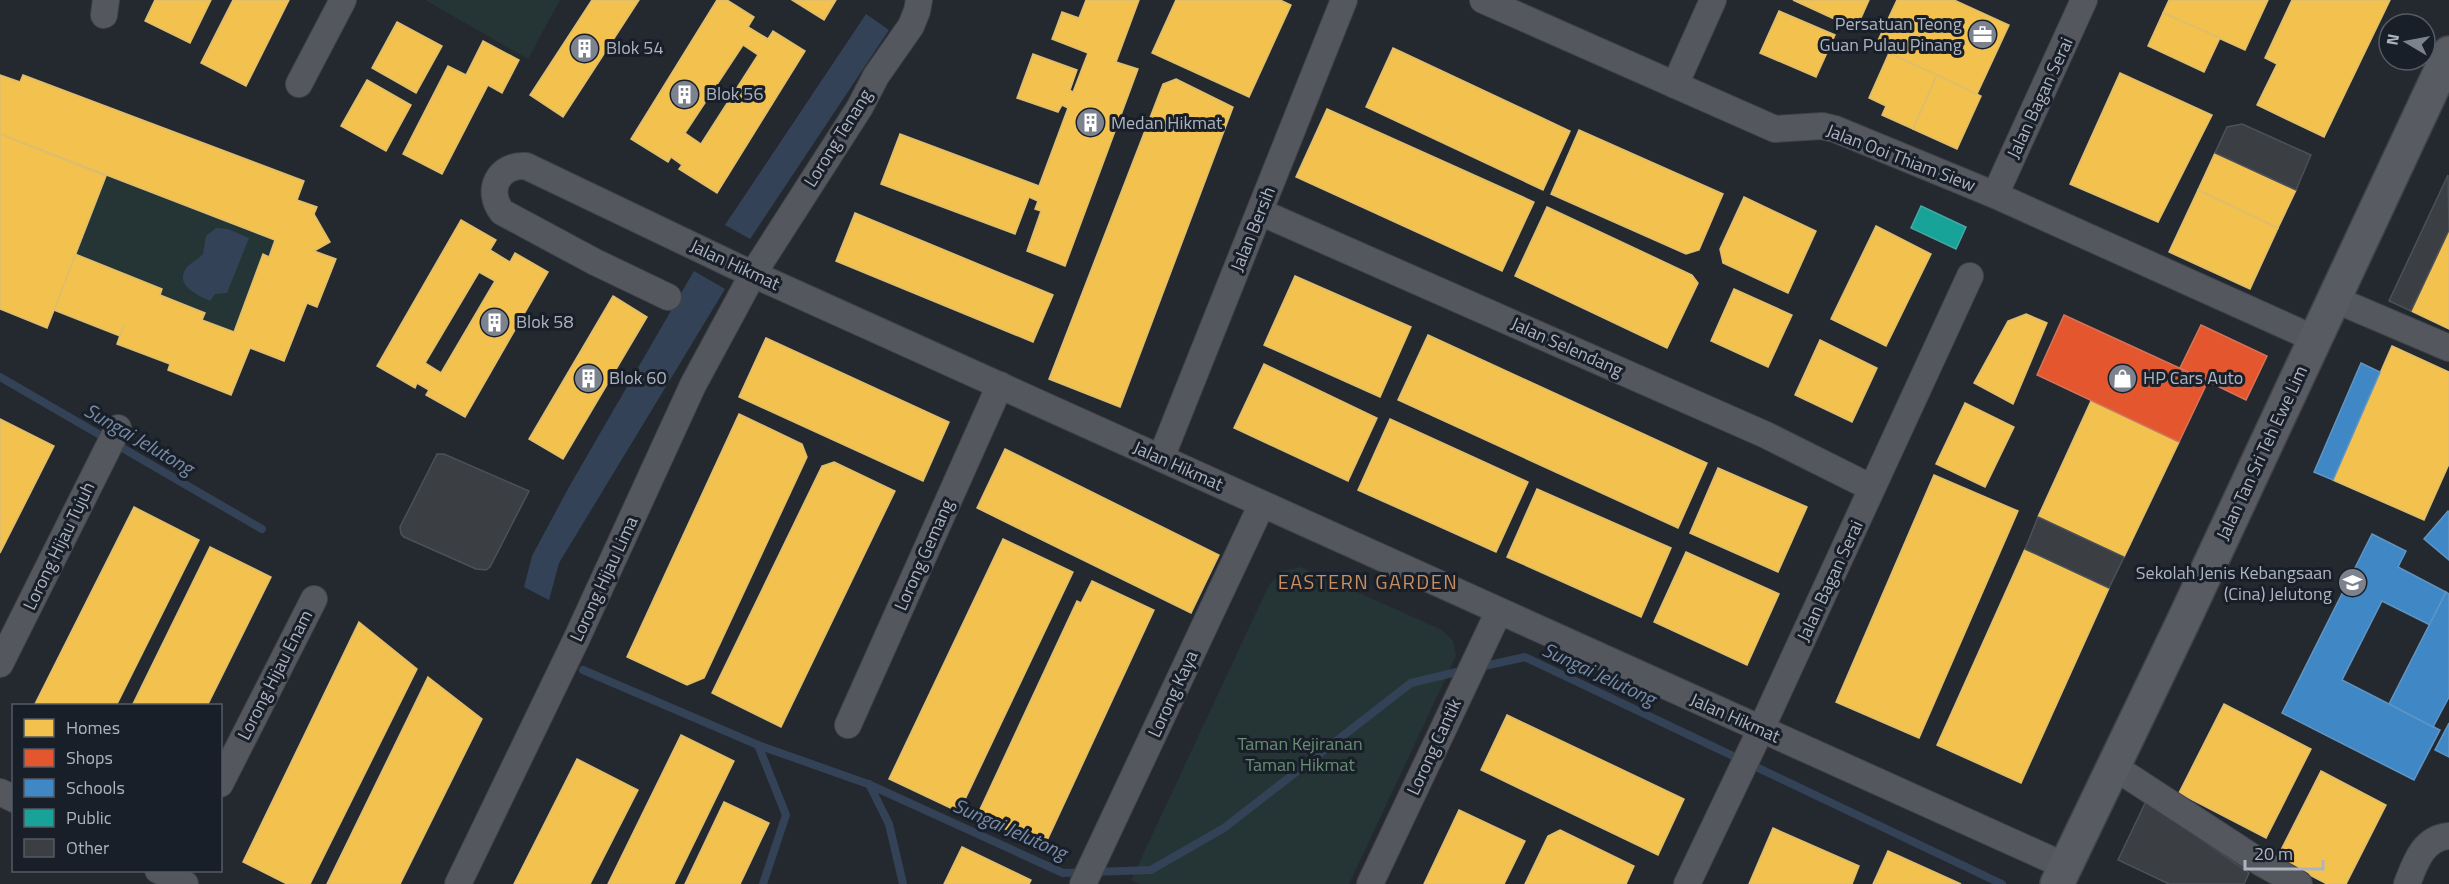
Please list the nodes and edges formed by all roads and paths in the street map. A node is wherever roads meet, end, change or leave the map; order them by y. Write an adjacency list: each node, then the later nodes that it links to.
1 (344, 0): 8 (street)
2 (919, 0): 12 (street, Lorong Tenang)
3 (1344, 0): 11 (street, Jalan Bersih)
4 (1483, 0): 9 (street, Jalan Ooi Thiam Siew)
5 (1713, 0): 9 (street)
6 (2084, 0): 10 (street, Jalan Bagan Serai)
7 (2449, 53): 15 (main road, Jalan Tan Sri Teh Ewe Lim)
8 (299, 84)
9 (1675, 85): 10 (street, Jalan Ooi Thiam Siew)
10 (1995, 195): 16 (street, Jalan Ooi Thiam Siew)
11 (1260, 212): 20 (street, Jalan Bersih); 21 (street, Jalan Selendang)
12 (744, 270): 14 (street, Jalan Hikmat); 18 (street, Jalan Hikmat); 32 (street, Lorong Hijau Lima)
13 (1970, 276): 21 (street, Jalan Bagan Serai)
14 (668, 297)
15 (2334, 299): 16 (main road, Jalan Tan Sri Teh Ewe Lim); 17 (street)
16 (2315, 339): 28 (main road, Jalan Tan Sri Teh Ewe Lim)
17 (2449, 348)
18 (1000, 386): 20 (street, Jalan Hikmat); 26 (street, Lorong Gemang)
19 (118, 428): 25 (street, Lorong Hijau Tujuh)
20 (1161, 458): 22 (street, Jalan Hikmat)
21 (1872, 488): 27 (street, Jalan Bagan Serai)
22 (1262, 504): 24 (street, Jalan Hikmat); 33 (street, Lorong Kaya)
23 (314, 598): 29 (street, Lorong Hijau Enam)
24 (1498, 611): 27 (street, Jalan Hikmat); 34 (street, Lorong Cantik)
25 (0, 664)
26 (848, 725)
27 (1759, 734): 31 (street, Jalan Hikmat); 35 (street, Jalan Bagan Serai)
28 (2113, 766): 31 (main road, Jalan Tan Sri Teh Ewe Lim); 36 (street)
29 (222, 780)
30 (2449, 836): 37 (street)
31 (2061, 875)
32 (458, 884)
33 (1083, 884)
34 (1370, 884)
35 (1687, 884)
36 (2299, 884)
37 (2407, 884)

